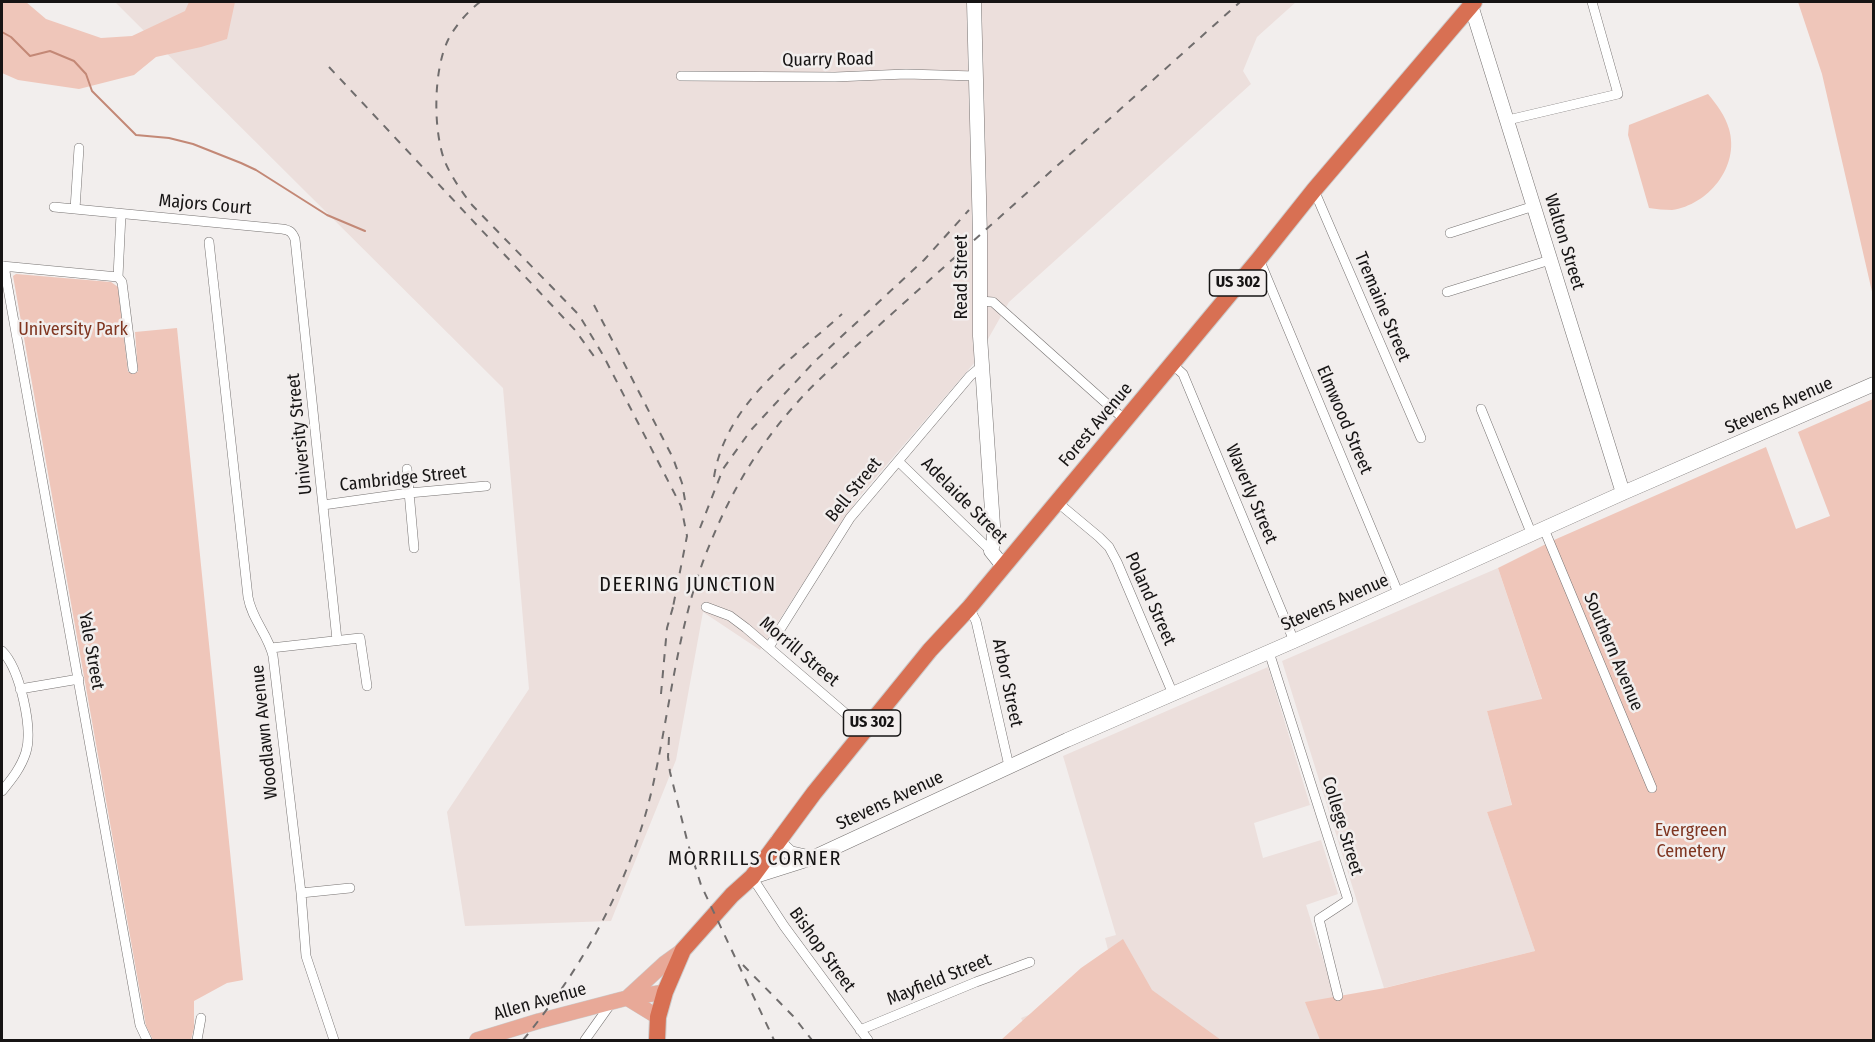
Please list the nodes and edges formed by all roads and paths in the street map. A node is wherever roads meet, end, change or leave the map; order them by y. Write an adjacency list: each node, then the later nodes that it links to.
1 (974, 2): 5 (main road, Read Street)
2 (1592, 2): 6 (street)
3 (1472, 3): 6 (main road, Walton Street); 8 (highway, Forest Avenue / US 302)
4 (681, 76): 5 (street, Quarry Road)
5 (975, 76): 21 (main road, Read Street)
6 (1508, 120): 9 (main road, Walton Street)
7 (79, 148): 11 (street)
8 (1314, 190): 16 (highway, Forest Avenue / US 302); 28 (street, Tremaine Street)
9 (1534, 206): 14 (street); 17 (main road, Walton Street)
10 (54, 207): 11 (street, Majors Court)
11 (75, 209): 12 (street, Majors Court)
12 (121, 214): 13 (street, Majors Court); 19 (street)
13 (286, 229): 35 (street, University Street)
14 (1450, 233)
15 (208, 242): 46 (street, Woodlawn Avenue)
16 (1259, 259): 22 (highway, Forest Avenue / US 302); 40 (street, Elmwood Street)
17 (1550, 260): 20 (street); 33 (main road, Walton Street)
18 (3, 266): 19 (street); 49 (street, Yale Street)
19 (118, 277): 24 (street)
20 (1447, 292)
21 (980, 302): 23 (main road, Read Street); 27 (street)
22 (1172, 364): 27 (highway, Forest Avenue / US 302); 44 (street, Waverly Street)
23 (982, 366): 29 (street, Bell Street); 38 (main road, Read Street)
24 (133, 369)
25 (1874, 384): 33 (main road, Stevens Avenue)
26 (1481, 409): 36 (street, Southern Avenue)
27 (1125, 420): 34 (highway, Forest Avenue / US 302)
28 (1421, 438)
29 (899, 462): 38 (street, Adelaide Street); 45 (street, Bell Street)
30 (407, 469): 32 (street)
31 (486, 486): 32 (street, Cambridge Street)
32 (409, 493): 35 (street, Cambridge Street); 37 (street)
33 (1623, 493): 36 (main road, Stevens Avenue)
34 (1057, 502): 39 (highway, Forest Avenue / US 302); 52 (street, Poland Street)
35 (323, 505): 43 (street, University Street)
36 (1538, 532): 40 (main road, Stevens Avenue); 55 (street, Southern Avenue)
37 (414, 548)
38 (991, 551): 39 (main road, Adelaide Street)
39 (1003, 566): 42 (highway, Forest Avenue / US 302)
40 (1399, 595): 44 (main road, Stevens Avenue)
41 (706, 607): 45 (street, Morrill Street)
42 (969, 608): 53 (highway, Forest Avenue / US 302); 54 (street, Arbor Street)
43 (337, 639): 46 (street); 50 (street)
44 (1294, 641): 48 (main road, Stevens Avenue)
45 (769, 647): 53 (street, Morrill Street)
46 (271, 648): 61 (street, Woodlawn Avenue)
47 (2, 651): 51 (street)
48 (1269, 652): 52 (main road, Stevens Avenue); 65 (street, College Street)
49 (79, 679): 51 (street); 70 (street, Yale Street)
50 (367, 686)
51 (20, 689): 56 (street)
52 (1173, 694): 54 (main road, Stevens Avenue)
53 (866, 731): 57 (highway, Forest Avenue / US 302)
54 (1009, 766): 58 (main road, Stevens Avenue)
55 (1652, 788)
56 (2, 791)
57 (777, 841): 58 (main road); 59 (highway, Forest Avenue / US 302)
58 (812, 858): 59 (main road, Stevens Avenue)
59 (752, 877): 62 (highway, US 302); 69 (street, Bishop Street)
60 (350, 888): 61 (street)
61 (301, 893): 72 (street, Woodlawn Avenue)
62 (683, 950): 64 (highway, US 302); 66 (main road)
63 (1030, 962): 69 (street, Mayfield Street)
64 (665, 992): 66 (main road, Allen Avenue); 67 (highway, US 302)
65 (1338, 996)
66 (620, 1000): 67 (main road); 73 (main road, Allen Avenue); 74 (street)
67 (658, 1017): 75 (highway, US 302)
68 (201, 1018): 71 (street)
69 (860, 1030): 76 (street, Bishop Street)
70 (147, 1041)
71 (197, 1041)
72 (334, 1041)
73 (477, 1041)
74 (585, 1041)
75 (657, 1041)
76 (868, 1041)

